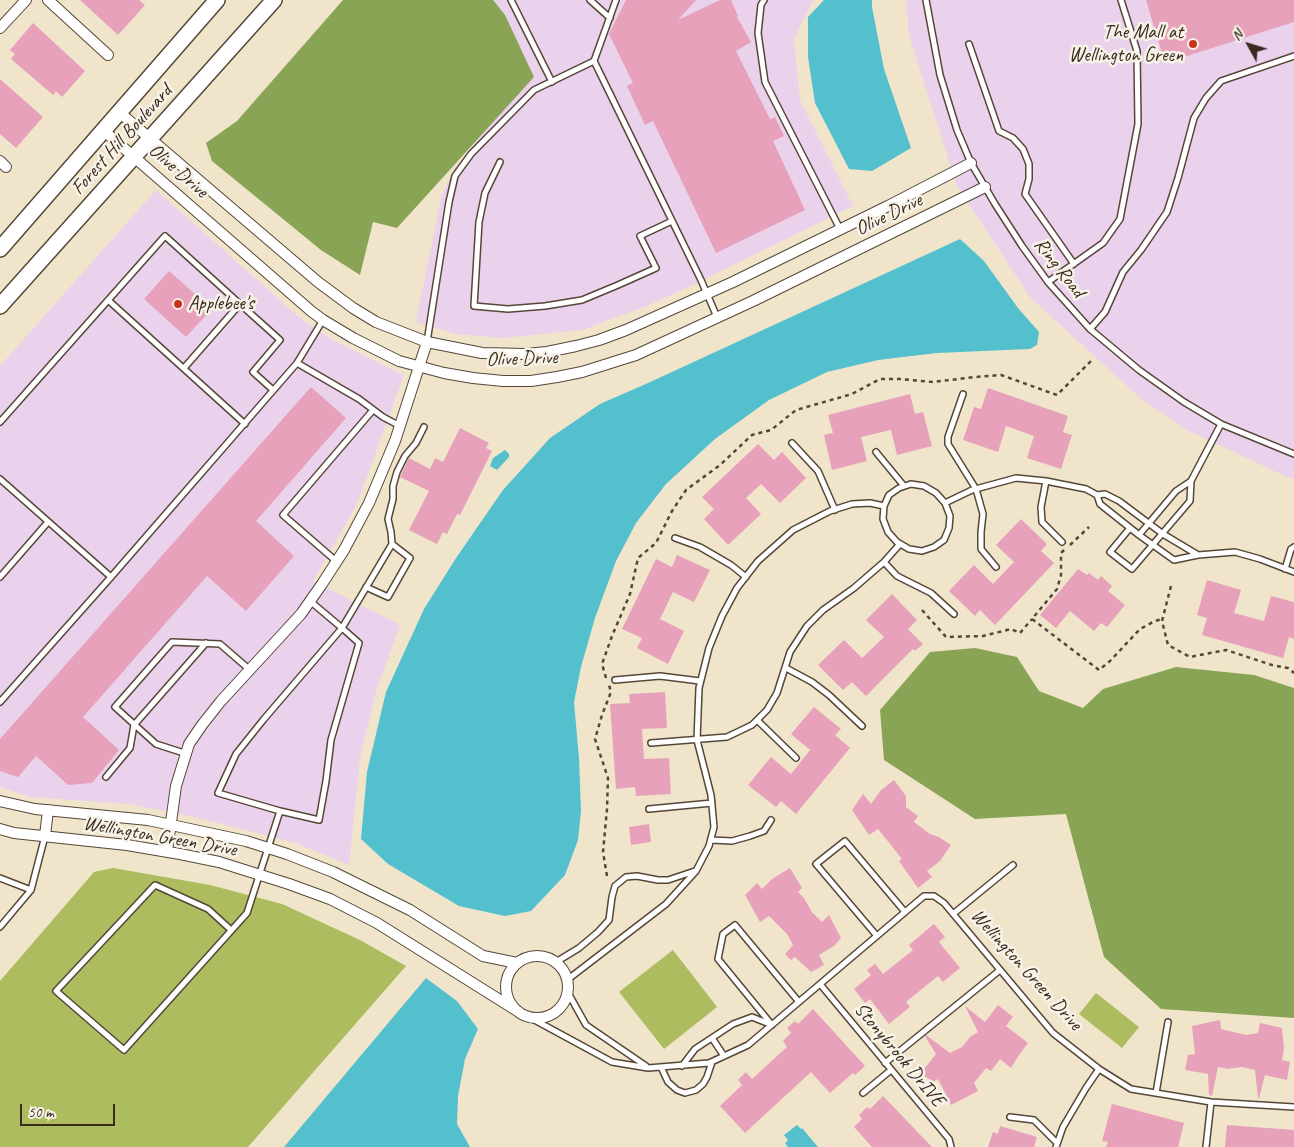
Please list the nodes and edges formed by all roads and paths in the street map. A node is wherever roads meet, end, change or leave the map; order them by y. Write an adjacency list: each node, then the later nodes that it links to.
1 (26, 0): 12 (street)
2 (48, 0): 14 (street)
3 (217, 0): 18 (main road, Forest Hill Boulevard)
4 (274, 0): 20 (main road, Forest Hill Boulevard)
5 (511, 0): 17 (lane)
6 (590, 0): 11 (lane)
7 (616, 0): 11 (lane)
8 (764, 0): 26 (lane)
9 (926, 0): 23 (lane, Ring Road)
10 (1121, 0): 28 (lane)
11 (610, 18): 16 (lane)
12 (0, 28)
13 (969, 44): 28 (lane)
14 (108, 55)
15 (1294, 56): 36 (lane)
16 (594, 61): 17 (lane); 25 (lane)
17 (552, 82): 37 (lane)
18 (118, 112): 19 (main road, Forest Hill Boulevard); 20 (street, Olive Drive)
19 (103, 130): 21 (street, Olive Drive); 27 (main road, Forest Hill Boulevard)
20 (149, 139): 21 (main road, Forest Hill Boulevard); 37 (street, Olive Drive)
21 (134, 156): 33 (main road, Forest Hill Boulevard); 35 (street, Olive Drive)
22 (500, 162): 25 (lane)
23 (972, 163): 24 (lane, Ring Road); 26 (street, Olive Drive)
24 (985, 187): 29 (lane, Ring Road); 34 (street, Olive Drive)
25 (672, 221): 30 (lane)
26 (840, 229): 30 (street, Olive Drive)
27 (0, 249)
28 (1074, 264): 29 (lane)
29 (1048, 282): 36 (lane, Ring Road)
30 (707, 293): 34 (lane); 37 (street, Olive Drive)
31 (108, 300): 32 (lane); 41 (lane); 45 (lane)
32 (240, 304): 41 (lane); 42 (lane)
33 (0, 306)
34 (717, 317): 40 (street, Olive Drive)
35 (323, 320): 39 (lane); 40 (street, Olive Drive)
36 (1090, 329): 47 (lane, Ring Road)
37 (427, 342): 40 (street)
38 (1094, 359): 121 (path)
39 (297, 363): 42 (lane); 44 (lane)
40 (419, 367): 48 (street)
41 (184, 368): 46 (lane)
42 (274, 390): 46 (lane)
43 (963, 394): 57 (lane)
44 (373, 410): 48 (lane); 75 (lane)
45 (0, 422)
46 (245, 424): 82 (lane)
47 (1221, 424): 52 (lane, Ring Road); 54 (lane)
48 (400, 426): 75 (street)
49 (424, 427): 70 (lane)
50 (792, 443): 61 (lane)
51 (876, 452): 56 (lane)
52 (1294, 454)
53 (0, 479): 62 (lane)
54 (1191, 480): 63 (lane); 66 (lane)
55 (1046, 481): 57 (lane); 58 (lane); 69 (lane)
56 (904, 486): 59 (lane); 60 (lane)
57 (976, 489): 59 (lane); 77 (lane)
58 (1097, 496): 63 (lane); 65 (lane)
59 (945, 503): 71 (lane)
60 (884, 506): 61 (lane); 71 (lane)
61 (835, 510): 81 (lane)
62 (48, 522): 80 (lane); 82 (lane)
63 (1148, 523): 66 (lane); 67 (lane)
64 (1089, 527): 88 (path)
65 (1130, 528): 67 (lane); 72 (lane)
66 (1163, 534): 72 (lane); 74 (lane)
67 (1139, 535): 72 (lane)
68 (675, 538): 81 (lane)
69 (1062, 542)
70 (392, 544): 84 (lane); 84 (lane)
71 (900, 544): 76 (lane)
72 (1153, 545): 74 (lane)
73 (1294, 547): 78 (lane)
74 (1198, 556): 78 (lane)
75 (336, 562): 85 (street)
76 (884, 562): 87 (lane); 92 (lane)
77 (996, 567)
78 (1285, 569): 79 (lane)
79 (1294, 572)
80 (0, 577)
81 (746, 577): 96 (lane)
82 (111, 578): 97 (lane)
83 (1170, 586): 89 (path)
84 (366, 587): 90 (lane)
85 (310, 601): 90 (lane); 93 (street)
86 (922, 610): 88 (path)
87 (954, 614)
88 (1032, 619): 89 (path)
89 (1163, 619): 94 (path)
90 (342, 628): 110 (lane); 110 (lane)
91 (206, 643): 93 (lane); 99 (lane); 99 (lane)
92 (786, 668): 98 (lane); 100 (lane)
93 (250, 670): 103 (street)
94 (1294, 673)
95 (615, 680): 96 (lane)
96 (700, 682): 101 (lane)
97 (0, 702)
98 (757, 720): 101 (lane); 104 (lane)
99 (134, 725): 103 (lane); 105 (lane)
100 (862, 726)
101 (697, 740): 102 (lane); 107 (lane)
102 (651, 743)
103 (187, 754): 112 (street)
104 (796, 758)
105 (106, 777)
106 (0, 801): 109 (street, Wellington Green Drive)
107 (712, 803): 108 (lane); 115 (lane)
108 (649, 809)
109 (48, 810): 112 (street, Wellington Green Drive); 114 (street)
110 (280, 811): 116 (lane)
111 (771, 820): 115 (lane)
112 (171, 824): 116 (street, Wellington Green Drive); 117 (street)
113 (0, 829): 114 (street, Wellington Green Drive)
114 (45, 836): 117 (street, Wellington Green Drive); 123 (lane)
115 (711, 840): 119 (lane)
116 (268, 848): 120 (lane); 130 (street, Wellington Green Drive)
117 (167, 851): 120 (street, Wellington Green Drive)
118 (1013, 865): 125 (lane)
119 (696, 871): 129 (lane); 132 (lane)
120 (260, 874): 127 (lane); 136 (street, Wellington Green Drive)
121 (607, 876)
122 (0, 878): 123 (lane)
123 (31, 890): 126 (lane)
124 (905, 912): 125 (lane, Wellington Green Drive); 128 (lane, Wellington Green Drive); 128 (lane)
125 (953, 914): 131 (lane, Wellington Green Drive)
126 (0, 927)
127 (231, 930): 127 (lane)
128 (877, 936): 133 (lane, Wellington Green Drive)
129 (556, 962): 130 (street); 132 (street)
130 (516, 963): 136 (street)
131 (1000, 970): 142 (lane); 146 (lane, Wellington Green Drive)
132 (567, 980): 134 (street)
133 (820, 984): 135 (lane, Wellington Green Drive); 142 (lane, Stonybrook DrIVE)
134 (567, 991): 136 (street); 145 (lane)
135 (799, 1002): 138 (lane, Wellington Green Drive); 138 (lane)
136 (524, 1014): 145 (lane, Wellington Green Drive)
137 (1168, 1022): 149 (lane)
138 (772, 1025): 139 (lane); 140 (lane, Wellington Green Drive)
139 (712, 1038): 140 (lane); 143 (lane)
140 (724, 1056): 141 (lane, Wellington Green Drive)
141 (712, 1062): 143 (lane, Wellington Green Drive); 144 (lane)
142 (885, 1063): 147 (lane, Stonybrook DrIVE)
143 (682, 1066): 144 (lane, Wellington Green Drive)
144 (661, 1067): 145 (lane, Wellington Green Drive)
145 (648, 1068)
146 (1099, 1069): 149 (lane, Wellington Green Drive); 153 (lane)
147 (891, 1070): 148 (lane); 154 (lane, Stonybrook DrIVE)
148 (863, 1093)
149 (1156, 1093): 150 (lane, Wellington Green Drive)
150 (1211, 1102): 151 (lane, Wellington Green Drive); 155 (lane)
151 (1294, 1107)
152 (1010, 1117): 153 (lane)
153 (1056, 1145)
154 (951, 1147)
155 (1206, 1147)

